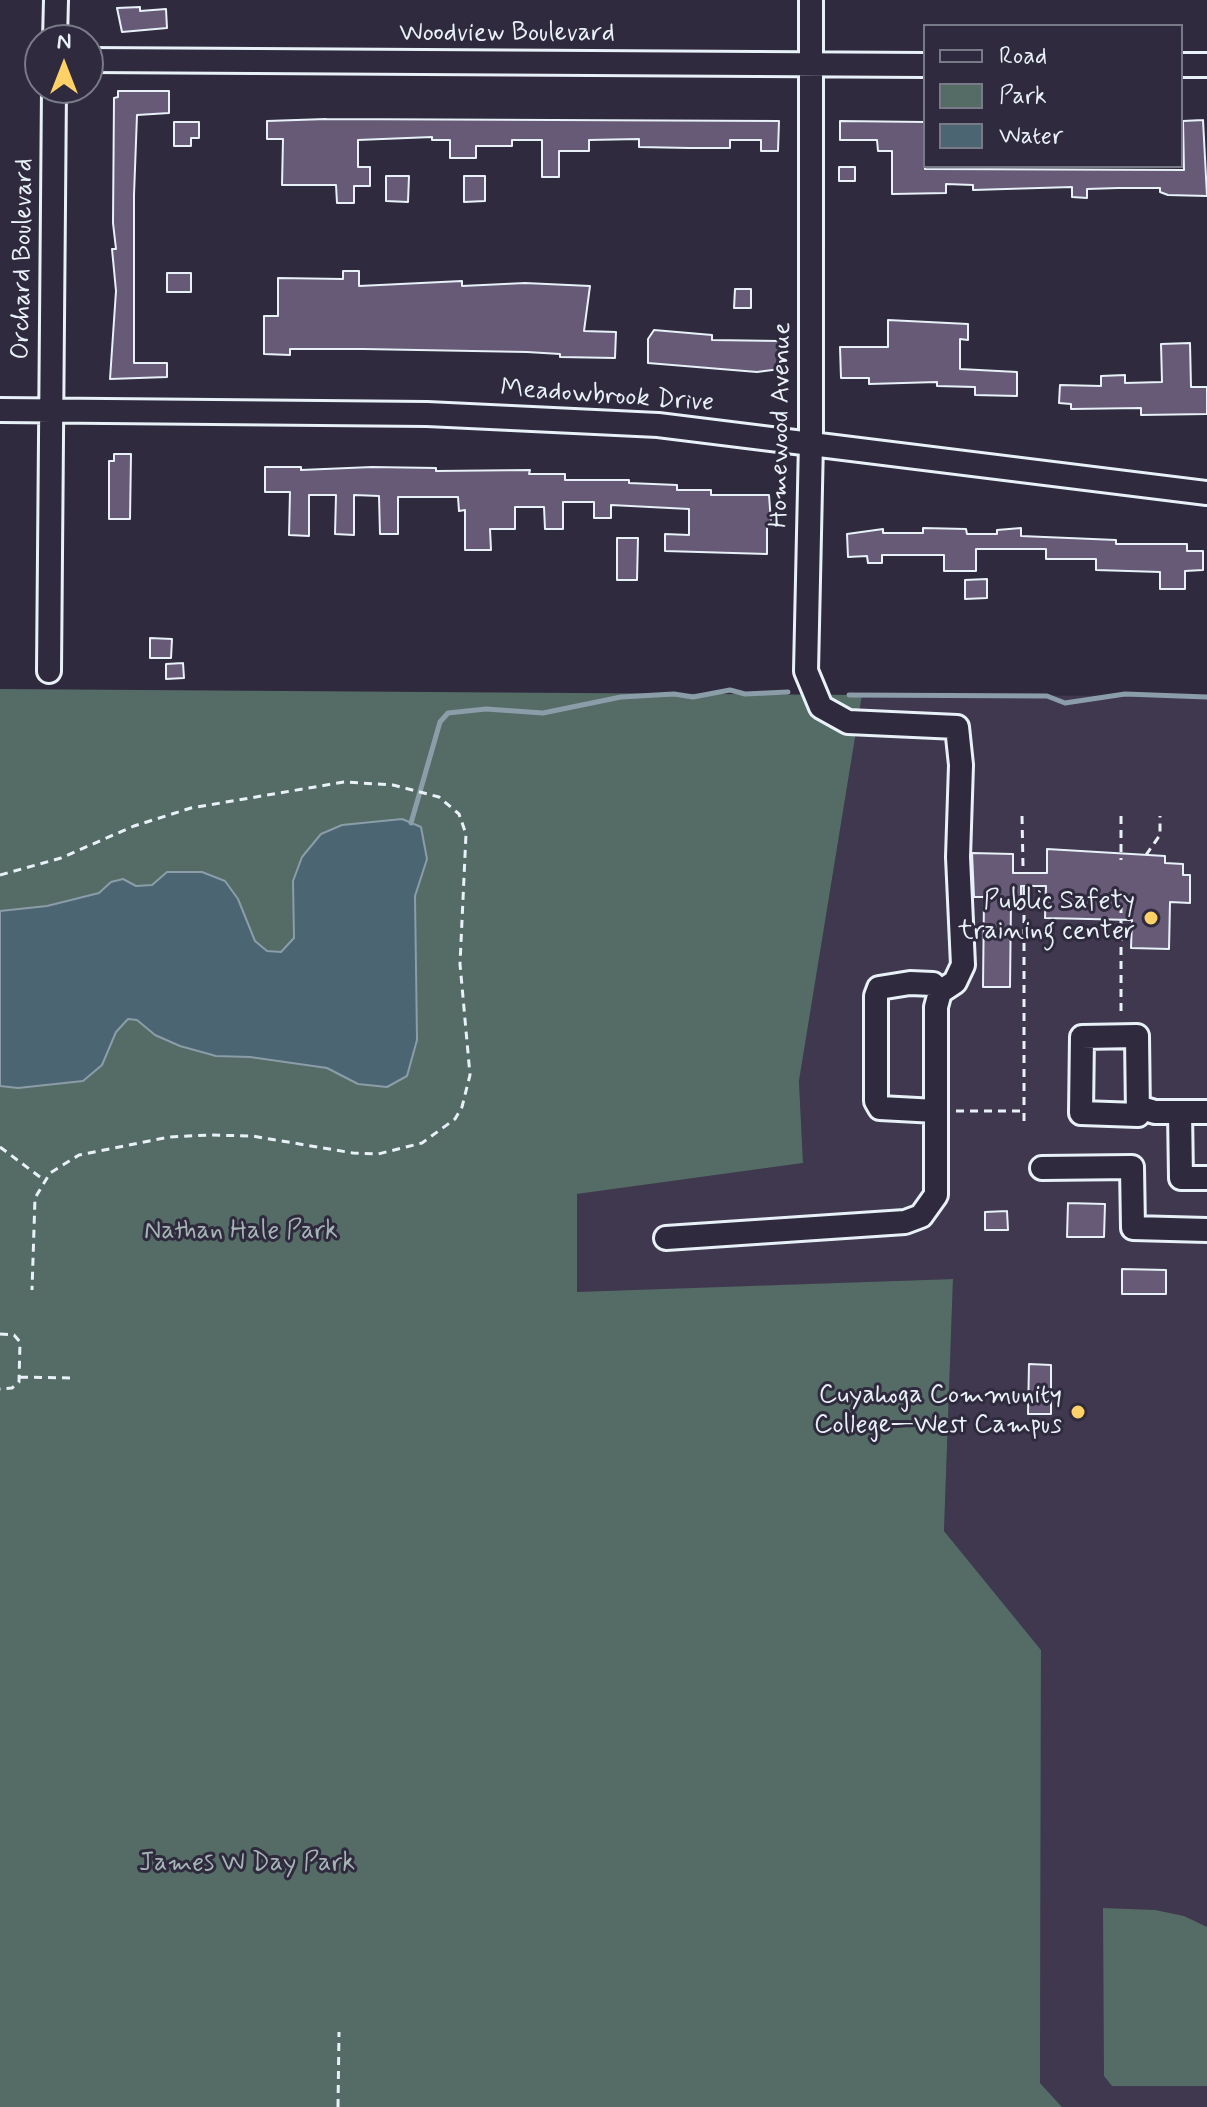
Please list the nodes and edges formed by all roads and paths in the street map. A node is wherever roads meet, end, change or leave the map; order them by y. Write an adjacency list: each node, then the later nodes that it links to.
1 (56, 0): 3 (street)
2 (811, 0): 5 (street, Homewood Avenue)
3 (55, 24)
4 (104, 60): 5 (street, Woodview Boulevard)
5 (811, 65): 6 (street, Woodview Boulevard); 12 (street, Homewood Avenue)
6 (923, 65)
7 (1183, 65): 8 (street)
8 (1207, 65)
9 (54, 104): 11 (street, Orchard Boulevard)
10 (0, 410): 11 (street, Meadowbrook Drive)
11 (50, 410): 12 (street, Meadowbrook Drive); 14 (street, Orchard Boulevard)
12 (811, 442): 13 (street, Meadowbrook Drive); 24 (street, Homewood Avenue)
13 (1207, 493)
14 (49, 671)
15 (1022, 816): 20 (path)
16 (1121, 816): 19 (path)
17 (1160, 816): 18 (path)
18 (1146, 855)
19 (1121, 860)
20 (1023, 866)
21 (0, 875): 35 (path)
22 (1024, 887): 28 (path)
23 (1121, 905): 25 (path)
24 (940, 992): 27 (street); 27 (street)
25 (1121, 1021)
26 (1138, 1107): 29 (street)
27 (936, 1111): 28 (path); 38 (street)
28 (1024, 1111): 31 (path)
29 (1180, 1112): 30 (street); 34 (street)
30 (1207, 1112)
31 (1024, 1125)
32 (0, 1147): 35 (path)
33 (1042, 1168): 37 (street)
34 (1207, 1178)
35 (44, 1181): 36 (path); 39 (path)
36 (34, 1182)
37 (1207, 1230)
38 (666, 1238)
39 (32, 1290)
40 (0, 1334): 41 (path)
41 (20, 1377): 42 (path); 43 (path)
42 (76, 1378)
43 (0, 1389)
44 (339, 2032): 45 (path)
45 (338, 2107)

